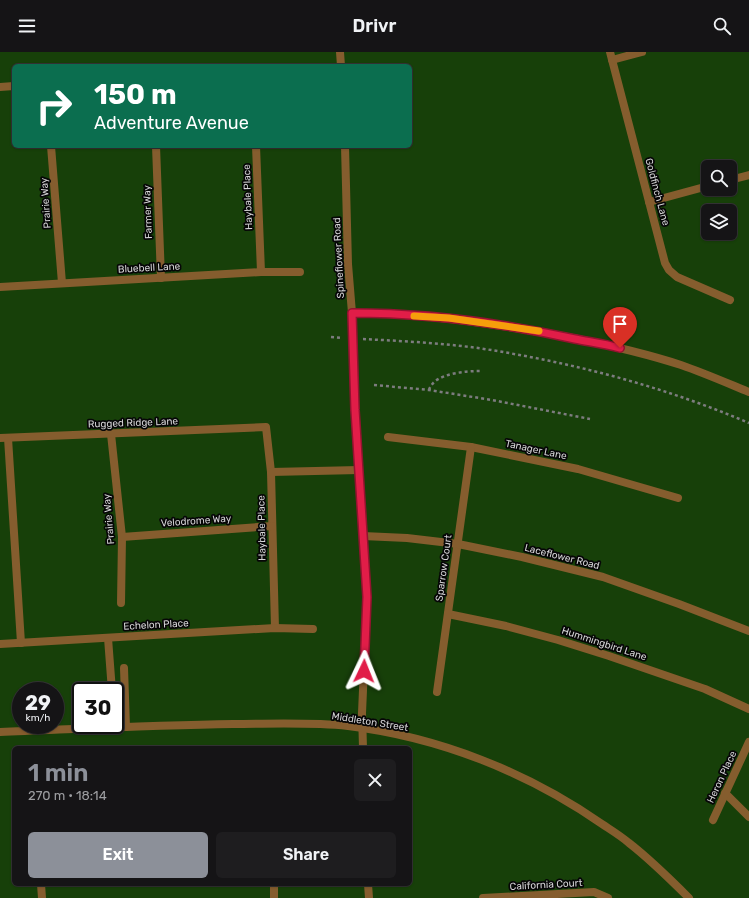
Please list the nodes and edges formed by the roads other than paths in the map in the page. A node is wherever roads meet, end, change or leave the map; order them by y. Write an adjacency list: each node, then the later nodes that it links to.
1 (340, 52): 4 (street)
2 (642, 52): 3 (street)
3 (611, 56): 14 (street, Goldfinch Lane)
4 (341, 64)
5 (12, 86): 6 (street)
6 (0, 87)
7 (51, 148): 18 (street, Prairie Way)
8 (156, 148): 17 (street, Farmer Way)
9 (256, 148): 15 (street, Haybale Place)
10 (345, 148): 21 (street, Spineflower Road)
11 (749, 175): 12 (street)
12 (737, 178)
13 (701, 188): 14 (street)
14 (649, 202): 20 (street, Goldfinch Lane)
15 (261, 272): 16 (street, Bluebell Lane); 17 (street, Bluebell Lane)
16 (300, 272)
17 (161, 278): 18 (street, Bluebell Lane)
18 (62, 283): 19 (street, Bluebell Lane)
19 (0, 287)
20 (730, 300)
21 (352, 313): 22 (street); 28 (street, Spineflower Road)
22 (749, 392)
23 (266, 427): 24 (street, Rugged Ridge Lane); 29 (street, Haybale Place)
24 (111, 434): 26 (street, Rugged Ridge Lane); 33 (street, Prairie Way)
25 (388, 436): 27 (street, Tanager Lane)
26 (4, 438): 41 (street)
27 (471, 447): 30 (street, Tanager Lane); 34 (street, Sparrow Court)
28 (359, 470): 29 (street); 32 (street, Spineflower Road)
29 (271, 472): 31 (street, Haybale Place)
30 (678, 498)
31 (272, 526): 33 (street, Velodrome Way); 37 (street, Haybale Place)
32 (363, 536): 34 (street, Laceflower Road); 48 (street, Spineflower Road)
33 (122, 537): 35 (street, Prairie Way)
34 (458, 544): 36 (street, Sparrow Court); 39 (street, Laceflower Road)
35 (121, 604)
36 (448, 614): 45 (street, Sparrow Court); 46 (street, Hummingbird Lane)
37 (275, 628): 38 (street, Echelon Place); 40 (street, Echelon Place)
38 (313, 629)
39 (749, 631)
40 (108, 638): 41 (street, Echelon Place); 44 (street)
41 (21, 642): 42 (street, Echelon Place)
42 (0, 644)
43 (124, 668): 47 (street)
44 (111, 682)
45 (437, 692)
46 (749, 709)
47 (126, 727): 48 (street, Middleton Street); 49 (street, Middleton Street)
48 (362, 728): 51 (street, Spineflower Road); 63 (street, Middleton Street)
49 (0, 732)
50 (749, 742): 52 (street, Heron Place)
51 (363, 746)
52 (725, 793): 53 (street); 54 (street, Heron Place)
53 (749, 817)
54 (713, 820)
55 (41, 886): 58 (street)
56 (274, 886): 59 (street)
57 (368, 886): 60 (street)
58 (42, 898)
59 (274, 898)
60 (369, 898)
61 (483, 898): 62 (street, California Court)
62 (608, 898)
63 (689, 898)

